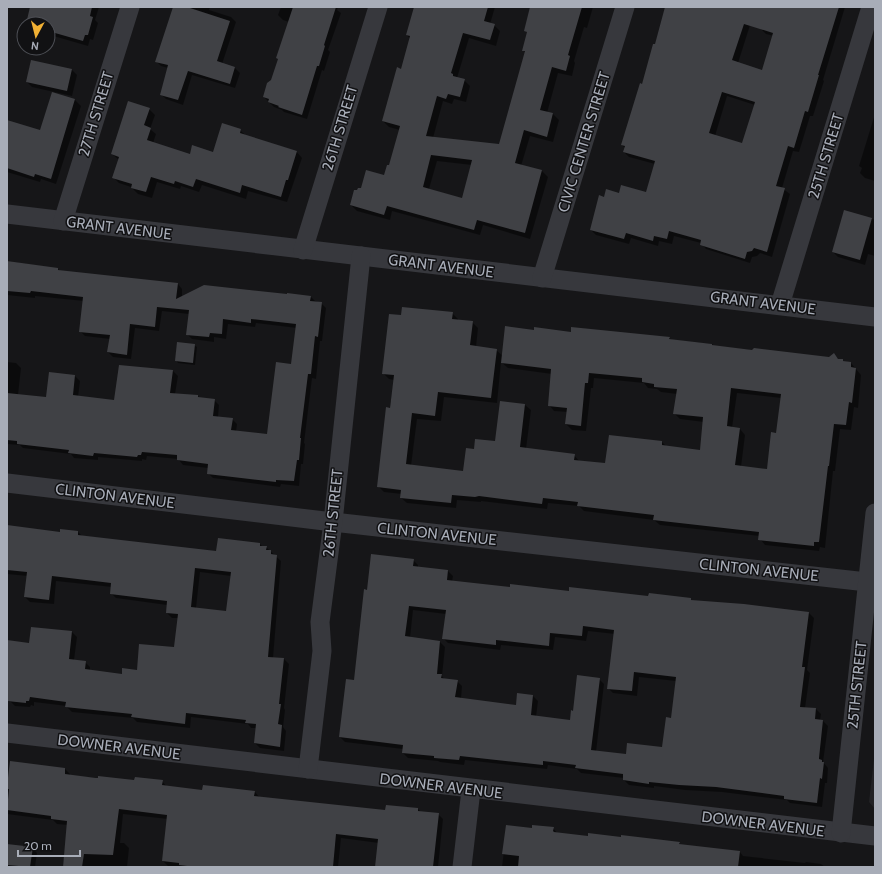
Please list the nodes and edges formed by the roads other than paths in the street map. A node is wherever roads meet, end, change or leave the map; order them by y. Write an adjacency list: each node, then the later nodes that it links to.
1 (130, 7): 6 (street, 27TH STREET)
2 (378, 7): 7 (street, 26TH STREET)
3 (625, 7): 9 (street, CIVIC CENTER STREET)
4 (872, 7): 10 (street, 25TH STREET)
5 (7, 214): 6 (street, GRANT AVENUE)
6 (63, 221): 7 (street, GRANT AVENUE)
7 (303, 250): 8 (street, GRANT AVENUE)
8 (361, 256): 9 (street, GRANT AVENUE); 14 (street, 26TH STREET)
9 (542, 278): 10 (street, GRANT AVENUE)
10 (780, 305): 11 (street, GRANT AVENUE)
11 (875, 317)
12 (7, 483): 14 (street, CLINTON AVENUE)
13 (875, 514): 15 (street, 25TH STREET)
14 (333, 522): 15 (street, CLINTON AVENUE); 17 (street, 26TH STREET)
15 (867, 582): 19 (street, 25TH STREET)
16 (7, 734): 17 (street, DOWNER AVENUE)
17 (308, 769): 18 (street, DOWNER AVENUE)
18 (470, 790): 19 (street, DOWNER AVENUE); 21 (street)
19 (841, 833): 20 (street, DOWNER AVENUE)
20 (875, 836)
21 (462, 867)

